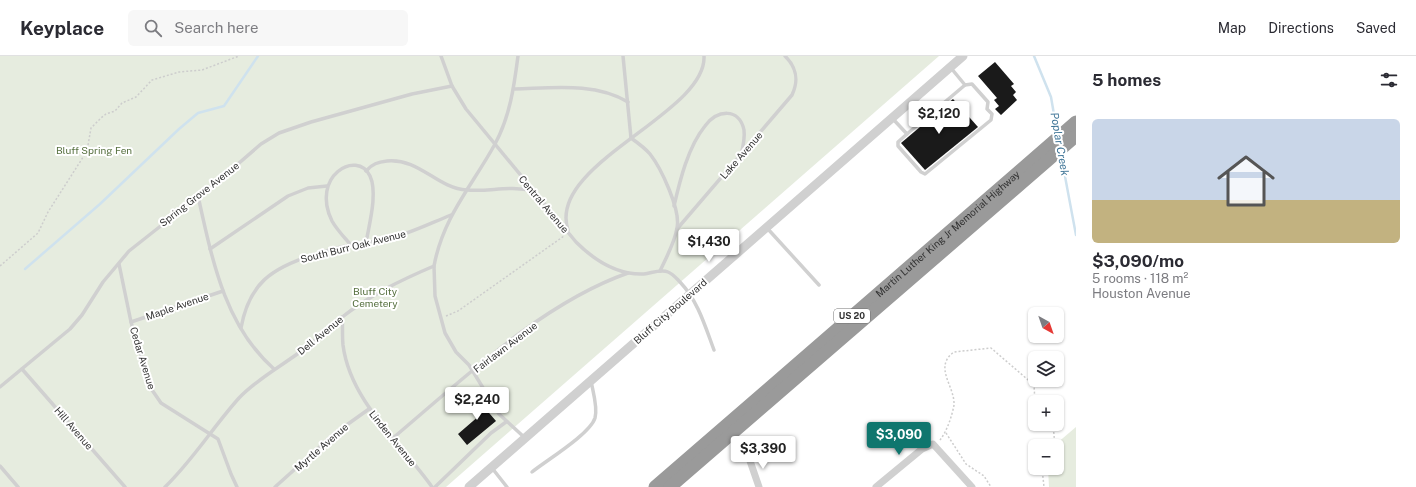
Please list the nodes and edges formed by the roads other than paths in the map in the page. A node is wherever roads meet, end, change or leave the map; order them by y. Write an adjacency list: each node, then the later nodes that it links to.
1 (441, 56): 9 (lane, Central Avenue)
2 (518, 56): 10 (lane)
3 (623, 56): 11 (lane)
4 (704, 56): 15 (lane)
5 (785, 56): 17 (lane, Lake Avenue)
6 (963, 56): 7 (street, Bluff City Boulevard)
7 (950, 67): 8 (lane); 12 (street, Bluff City Boulevard)
8 (965, 85): 14 (lane); 14 (lane)
9 (452, 86): 16 (lane, Central Avenue); 22 (lane, Spring Grove Avenue)
10 (514, 89): 11 (lane); 16 (lane)
11 (628, 102): 15 (lane)
12 (892, 118): 14 (lane); 25 (street, Bluff City Boulevard)
13 (1074, 128): 65 (highway, Martin Luther King Jr Memorial Highway / US 20); 66 (highway, Martin Luther King Jr Memorial Highway / US 20)
14 (907, 134)
15 (631, 138): 23 (lane); 27 (lane)
16 (494, 144): 20 (lane); 21 (lane, Central Avenue)
17 (741, 156): 23 (lane); 26 (lane, Lake Avenue)
18 (366, 171): 19 (lane); 20 (lane); 28 (lane)
19 (327, 186): 29 (lane); 30 (lane)
20 (466, 190): 21 (lane); 24 (lane)
21 (534, 191): 27 (lane, Central Avenue)
22 (198, 196): 30 (lane); 31 (lane, Spring Grove Avenue)
23 (674, 206): 26 (lane)
24 (451, 215): 28 (lane, South Burr Oak Avenue); 32 (lane)
25 (766, 227): 35 (lane); 37 (street, Bluff City Boulevard)
26 (677, 229): 33 (lane)
27 (569, 233): 34 (lane, Central Avenue)
28 (366, 243): 29 (lane, South Burr Oak Avenue)
29 (351, 245): 40 (lane, South Burr Oak Avenue)
30 (210, 249): 36 (lane)
31 (119, 264): 39 (lane, Cedar Avenue); 42 (lane, Spring Grove Avenue)
32 (434, 266): 38 (lane, Dell Avenue); 44 (lane)
33 (660, 271): 34 (lane, Central Avenue); 37 (lane)
34 (629, 273): 44 (lane, Fairlawn Avenue)
35 (819, 285)
36 (223, 291): 39 (lane, Maple Avenue); 40 (lane)
37 (690, 293): 41 (lane); 45 (street, Bluff City Boulevard)
38 (342, 317): 43 (lane, Dell Avenue); 47 (lane, Linden Avenue)
39 (132, 322): 49 (lane, Cedar Avenue)
40 (241, 328): 43 (lane)
41 (714, 350)
42 (22, 369): 46 (lane, Spring Grove Avenue); 57 (lane, Hill Avenue)
43 (274, 369): 49 (lane, Dell Avenue)
44 (473, 371): 48 (lane); 50 (lane, Fairlawn Avenue)
45 (591, 380): 51 (street, Bluff City Boulevard); 55 (lane)
46 (0, 387)
47 (369, 409): 50 (lane, Linden Avenue); 60 (lane, Myrtle Avenue)
48 (506, 422): 51 (lane); 62 (lane)
49 (212, 433): 58 (lane, Dell Avenue); 59 (lane, Cedar Avenue)
50 (393, 438): 61 (lane, Linden Avenue)
51 (525, 438): 54 (street, Bluff City Boulevard)
52 (749, 458): 67 (street)
53 (0, 466): 56 (lane)
54 (492, 468): 63 (street, Bluff City Boulevard); 64 (lane)
55 (532, 472)
56 (18, 487)
57 (125, 487)
58 (165, 487)
59 (238, 487)
60 (275, 487)
61 (432, 487)
62 (435, 487)
63 (469, 487)
64 (508, 487)
65 (655, 487)
66 (670, 487)
67 (759, 487)
68 (876, 487): 69 (street)
69 (972, 487)

